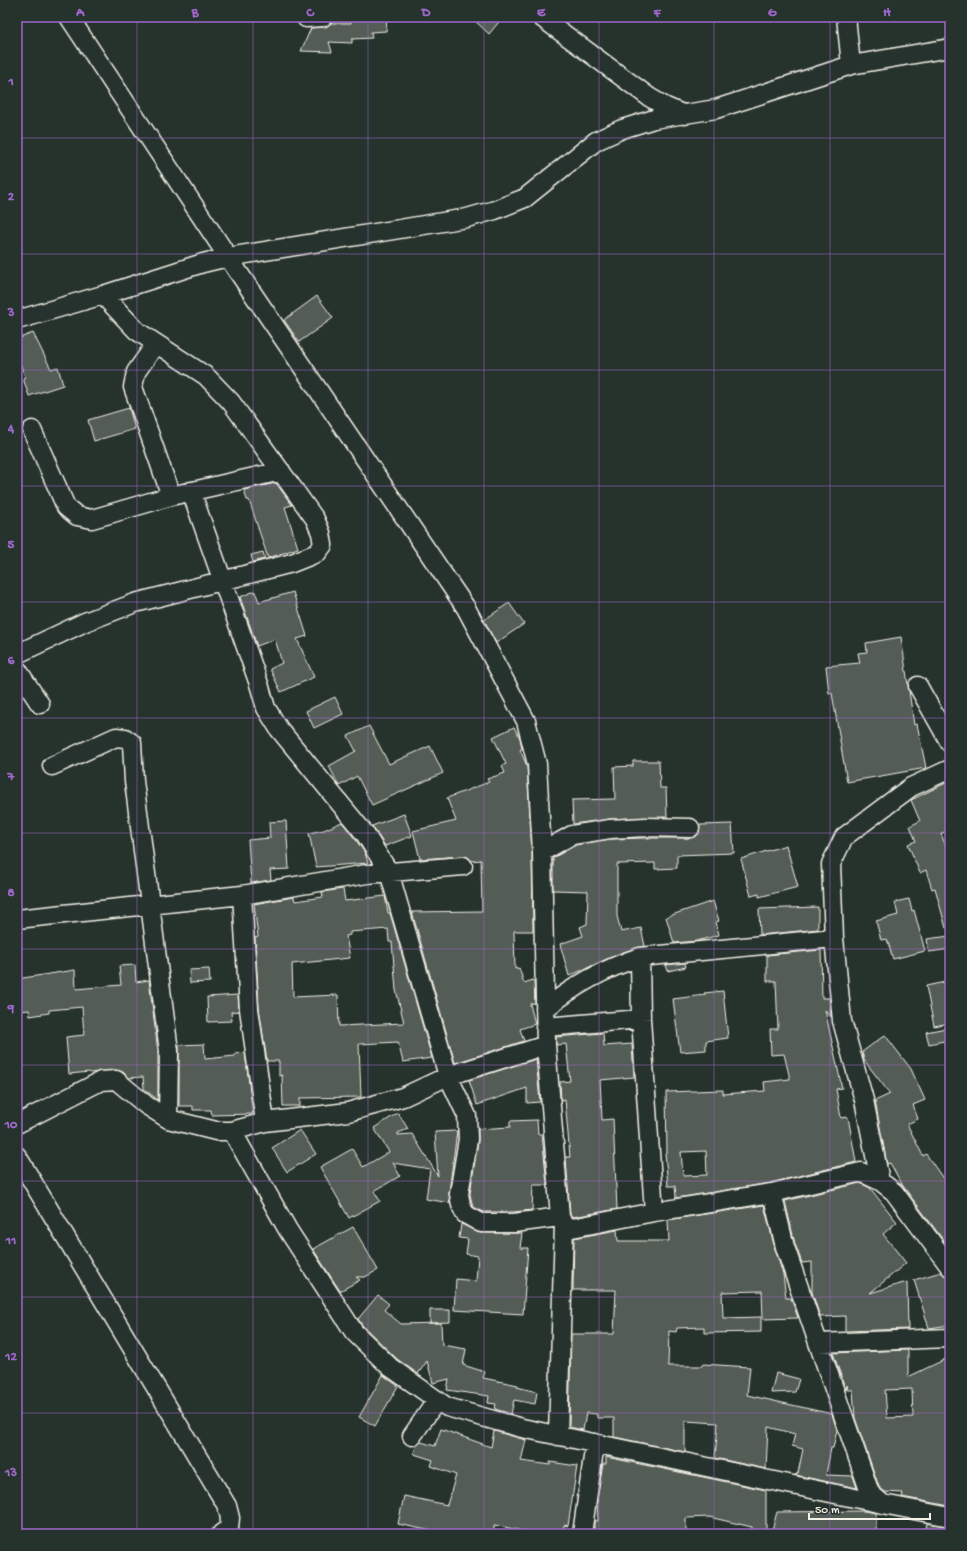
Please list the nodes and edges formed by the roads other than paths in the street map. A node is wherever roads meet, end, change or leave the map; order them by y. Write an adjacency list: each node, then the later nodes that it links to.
1 (69, 17): 7 (street)
2 (541, 17): 6 (street)
3 (846, 17): 5 (street)
4 (950, 48): 5 (street)
5 (851, 65): 6 (street)
6 (685, 115): 7 (street)
7 (228, 258): 8 (street); 24 (street)
8 (103, 296): 9 (street); 10 (street)
9 (17, 320)
10 (155, 345): 12 (street); 14 (street)
11 (32, 430): 14 (street)
12 (281, 471): 13 (street); 15 (street)
13 (191, 492): 14 (street); 15 (street)
14 (171, 496)
15 (223, 581): 16 (street); 26 (street)
16 (17, 654)
17 (17, 669): 19 (street)
18 (918, 686): 20 (street)
19 (40, 704)
20 (950, 743)
21 (52, 766): 28 (street)
22 (950, 769): 30 (street)
23 (690, 828): 24 (street)
24 (542, 852): 32 (street)
25 (463, 866): 26 (street)
26 (389, 872): 27 (street); 35 (street)
27 (242, 895): 28 (street); 37 (street)
28 (152, 905): 29 (street); 36 (street)
29 (17, 919)
30 (834, 938): 31 (street); 41 (street)
31 (640, 957): 32 (street); 33 (street)
32 (545, 1009): 34 (street)
33 (641, 1019): 34 (street); 43 (street)
34 (546, 1036): 35 (street); 44 (street)
35 (448, 1076): 37 (street); 44 (street)
36 (168, 1119): 38 (street); 39 (street)
37 (265, 1122): 39 (street)
38 (17, 1124)
39 (232, 1131): 48 (street)
40 (17, 1156): 54 (street)
41 (880, 1181): 42 (street); 45 (street)
42 (772, 1193): 43 (street); 47 (street)
43 (654, 1212): 44 (street)
44 (562, 1221): 50 (street)
45 (950, 1267)
46 (950, 1338): 47 (street)
47 (818, 1343): 52 (street)
48 (437, 1400): 49 (street); 50 (street)
49 (412, 1436)
50 (558, 1436): 51 (street)
51 (595, 1443): 52 (street); 55 (street)
52 (883, 1504): 53 (street)
53 (950, 1517)
54 (221, 1534)
55 (582, 1534)

